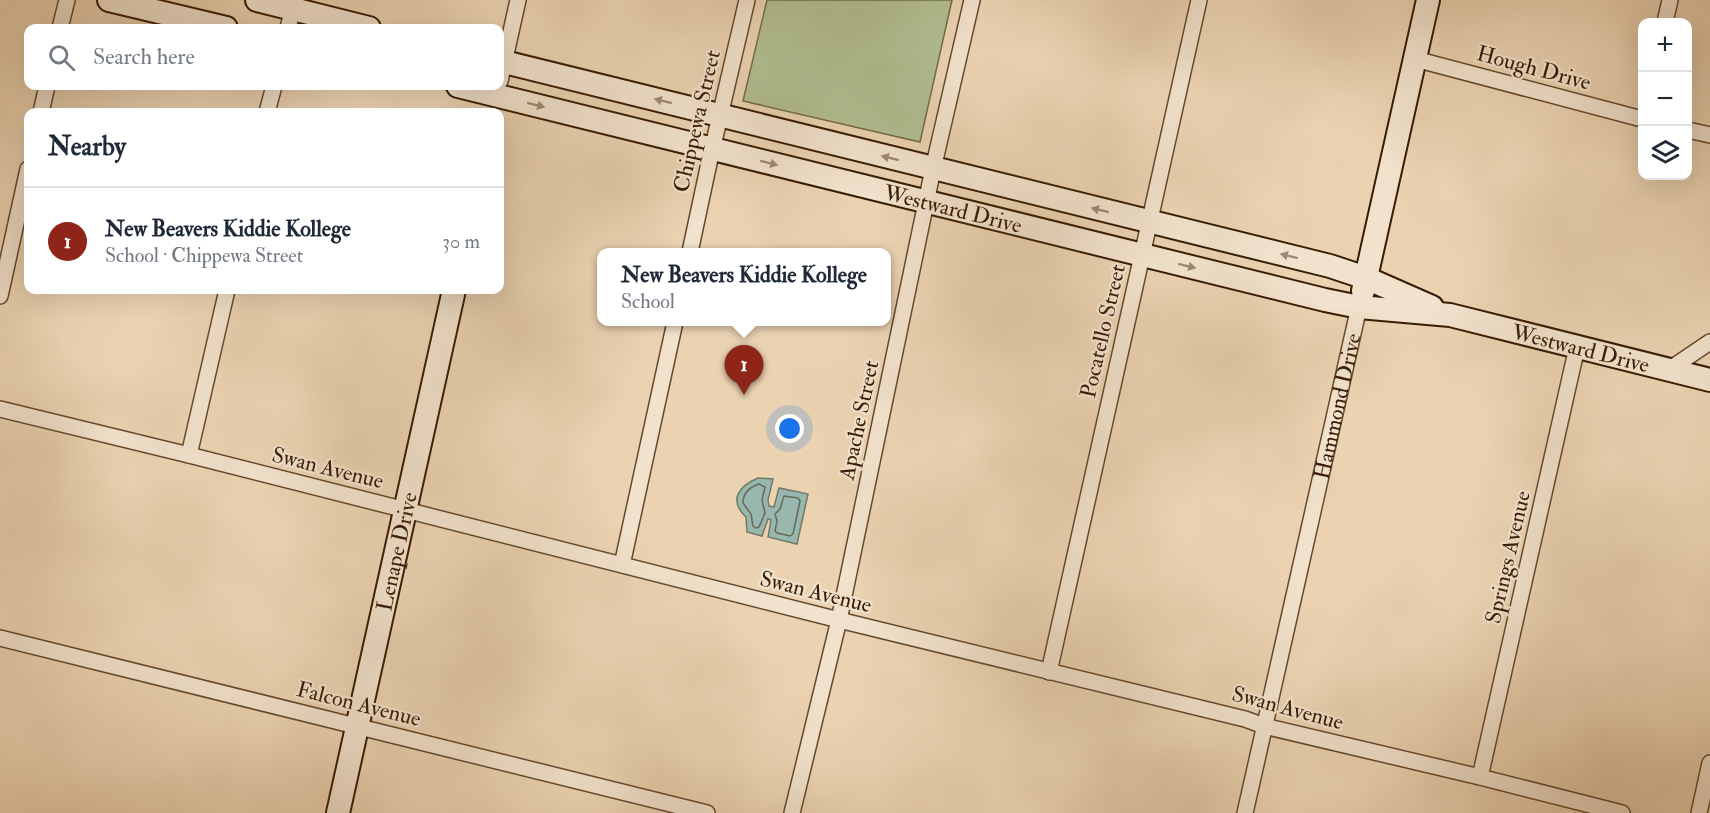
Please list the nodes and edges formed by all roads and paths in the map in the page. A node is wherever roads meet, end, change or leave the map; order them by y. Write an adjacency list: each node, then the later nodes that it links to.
1 (66, 0): 12 (street)
2 (109, 0): 13 (street)
3 (256, 0): 10 (street)
4 (518, 0): 15 (street)
5 (747, 0): 23 (street, Chippewa Street)
6 (972, 0): 28 (street, Apache Street)
7 (1199, 0): 31 (street, Pocatello Street)
8 (1428, 0): 16 (street, Hammond Drive)
9 (1670, 0): 11 (street)
10 (292, 13): 14 (street)
11 (1666, 18)
12 (61, 24)
13 (209, 24)
14 (348, 24)
15 (504, 58)
16 (1415, 59): 24 (street, Hough Drive); 34 (street, Hammond Drive)
17 (504, 84): 23 (street, Westward Drive, one-way to 17)
18 (504, 85): 27 (street, Westward Drive, one-way to 27)
19 (46, 90): 21 (street)
20 (272, 90): 22 (street)
21 (42, 108)
22 (268, 108)
23 (720, 115): 27 (street, Chippewa Street); 28 (street, Westward Drive, one-way to 23)
24 (1638, 117)
25 (1692, 131): 26 (street)
26 (1710, 135)
27 (712, 149): 30 (street, Westward Drive, one-way to 30); 32 (street, Chippewa Street)
28 (933, 169): 30 (street, Apache Street); 31 (street, Westward Drive, one-way to 28)
29 (24, 187): 37 (street)
30 (927, 201): 33 (street, Westward Drive); 49 (street, Apache Street)
31 (1149, 223): 33 (street, Pocatello Street); 34 (street, Westward Drive, one-way to 31)
32 (691, 248)
33 (1142, 254): 38 (street, Westward Drive, one-way to 38); 51 (street, Pocatello Street)
34 (1366, 278): 38 (street, Hammond Drive); 39 (street, Westward Drive)
35 (226, 294): 46 (street)
36 (453, 294): 47 (street, Lenape Drive)
37 (0, 296)
38 (1359, 307): 39 (street, Westward Drive); 53 (street, Hammond Drive)
39 (1450, 315): 42 (street, Westward Drive)
40 (674, 326): 48 (street)
41 (1710, 342): 43 (street)
42 (1577, 347): 43 (street, Westward Drive); 55 (street, Springs Avenue)
43 (1670, 369): 44 (street, Westward Drive)
44 (1710, 380)
45 (0, 410): 46 (street, Swan Avenue)
46 (189, 455): 47 (street, Swan Avenue)
47 (406, 510): 48 (street, Swan Avenue); 52 (street, Lenape Drive)
48 (622, 565): 49 (street, Swan Avenue)
49 (839, 620): 51 (street, Swan Avenue); 58 (street, Apache Street)
50 (0, 638): 52 (street, Falcon Avenue)
51 (1049, 672): 53 (street, Swan Avenue)
52 (357, 726): 56 (street, Lenape Drive); 57 (street, Falcon Avenue)
53 (1264, 726): 55 (street, Swan Avenue); 59 (street, Hammond Drive)
54 (1710, 763): 61 (street)
55 (1480, 777): 60 (street, Swan Avenue)
56 (338, 813)
57 (707, 813)
58 (792, 813)
59 (1245, 813)
60 (1622, 813)
61 (1699, 813)

